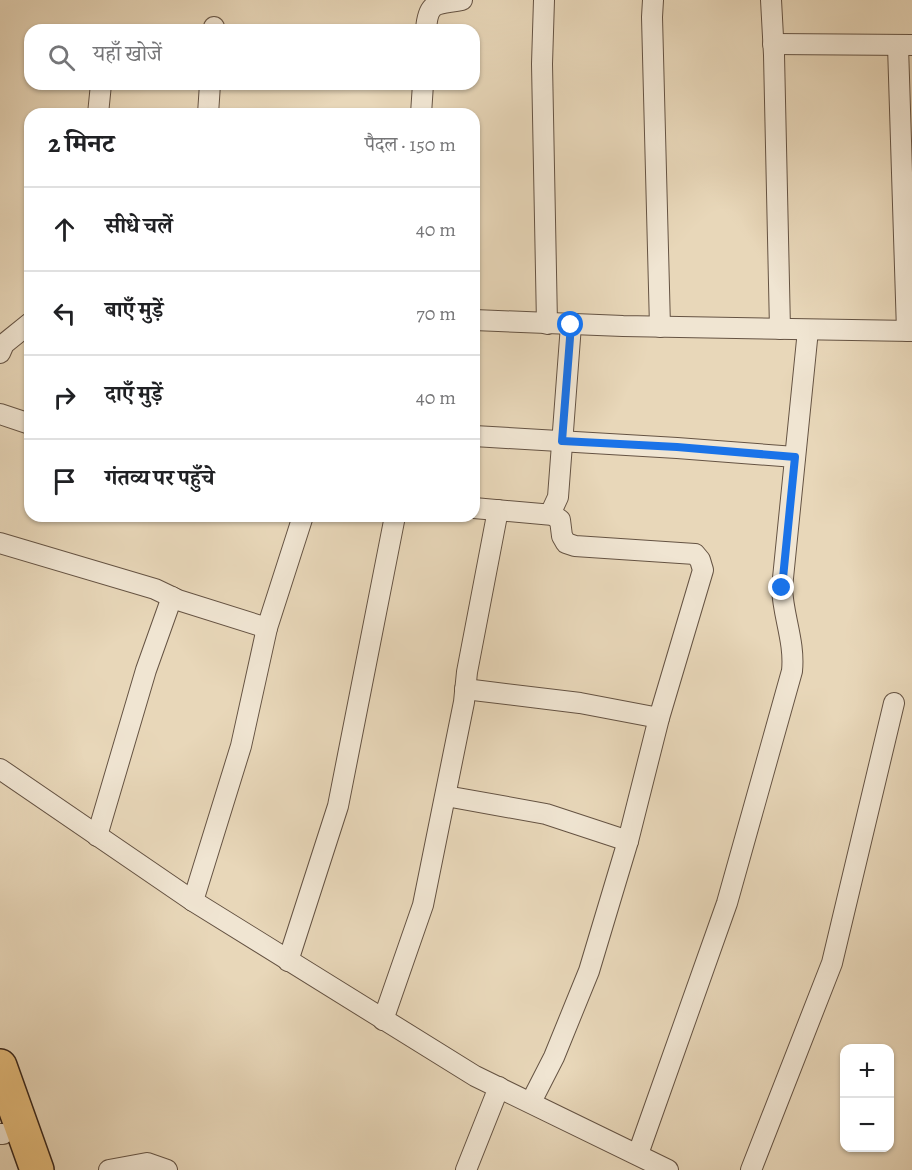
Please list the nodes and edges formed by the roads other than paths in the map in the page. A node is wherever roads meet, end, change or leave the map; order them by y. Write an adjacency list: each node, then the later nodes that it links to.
1 (462, 0): 5 (street)
2 (544, 0): 15 (street)
3 (653, 0): 17 (street)
4 (771, 0): 6 (street)
5 (426, 24)
6 (773, 44): 7 (street); 19 (street)
7 (905, 46): 21 (street)
8 (100, 90): 11 (street)
9 (210, 90): 12 (street)
10 (423, 90): 13 (street)
11 (99, 108)
12 (208, 108)
13 (421, 108)
14 (480, 320): 15 (street)
15 (547, 324): 16 (street)
16 (571, 325): 17 (street); 26 (street)
17 (660, 327): 19 (street)
18 (24, 328): 22 (street)
19 (780, 329): 20 (street)
20 (808, 330): 21 (street); 27 (street)
21 (910, 331)
22 (0, 353)
23 (0, 414): 24 (street)
24 (24, 422)
25 (480, 436): 26 (street)
26 (562, 441): 27 (street); 30 (street)
27 (795, 457): 50 (street)
28 (480, 508): 29 (street)
29 (498, 510): 30 (street); 36 (street)
30 (553, 515): 38 (street)
31 (301, 522): 35 (street)
32 (394, 522): 44 (street)
33 (0, 543): 34 (street)
34 (172, 597): 35 (street); 41 (street)
35 (267, 628): 43 (street)
36 (465, 689): 38 (street); 40 (street)
37 (894, 704): 57 (street)
38 (659, 718): 42 (street)
39 (0, 769): 41 (street)
40 (446, 796): 42 (street); 45 (street)
41 (97, 836): 43 (street)
42 (628, 841): 48 (street)
43 (193, 901): 44 (street)
44 (288, 961): 45 (street)
45 (383, 1020): 47 (street)
46 (0, 1066): 52 (highway)
47 (499, 1087): 48 (street); 55 (street)
48 (531, 1102): 50 (street)
49 (1, 1132): 51 (highway)
50 (638, 1154): 56 (street)
51 (14, 1170)
52 (37, 1170)
53 (109, 1170): 54 (street)
54 (166, 1170)
55 (466, 1170)
56 (668, 1170)
57 (751, 1170)

